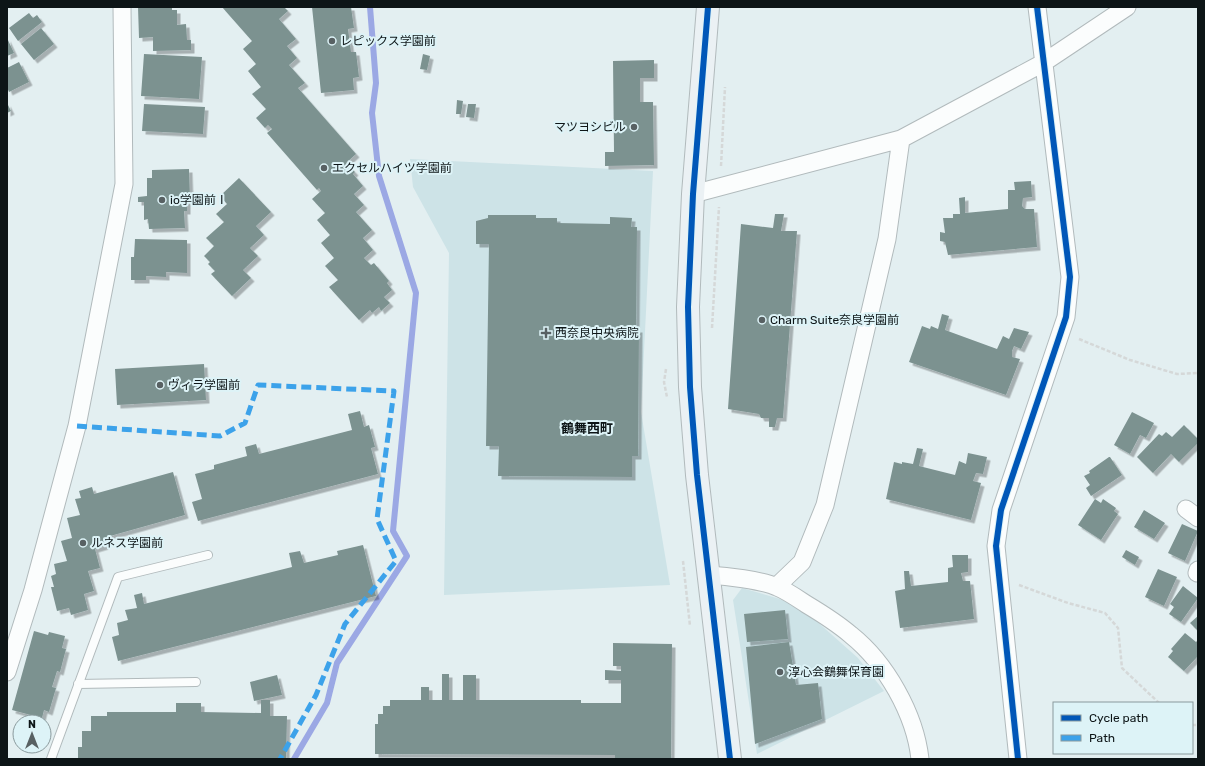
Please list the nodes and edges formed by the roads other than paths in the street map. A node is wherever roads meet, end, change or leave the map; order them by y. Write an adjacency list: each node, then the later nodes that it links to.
1 (122, 7): 11 (street)
2 (708, 7): 7 (street)
3 (1037, 7): 5 (street)
4 (1127, 7): 5 (street)
5 (1043, 63): 6 (street); 17 (street)
6 (901, 140): 7 (street); 10 (street)
7 (694, 194): 9 (street)
8 (208, 554): 13 (lane)
9 (709, 575): 10 (street); 15 (street)
10 (777, 586): 16 (street)
11 (7, 670)
12 (196, 682): 13 (lane)
13 (78, 684): 14 (lane)
14 (51, 759)
15 (730, 759)
16 (920, 759)
17 (1018, 759)

